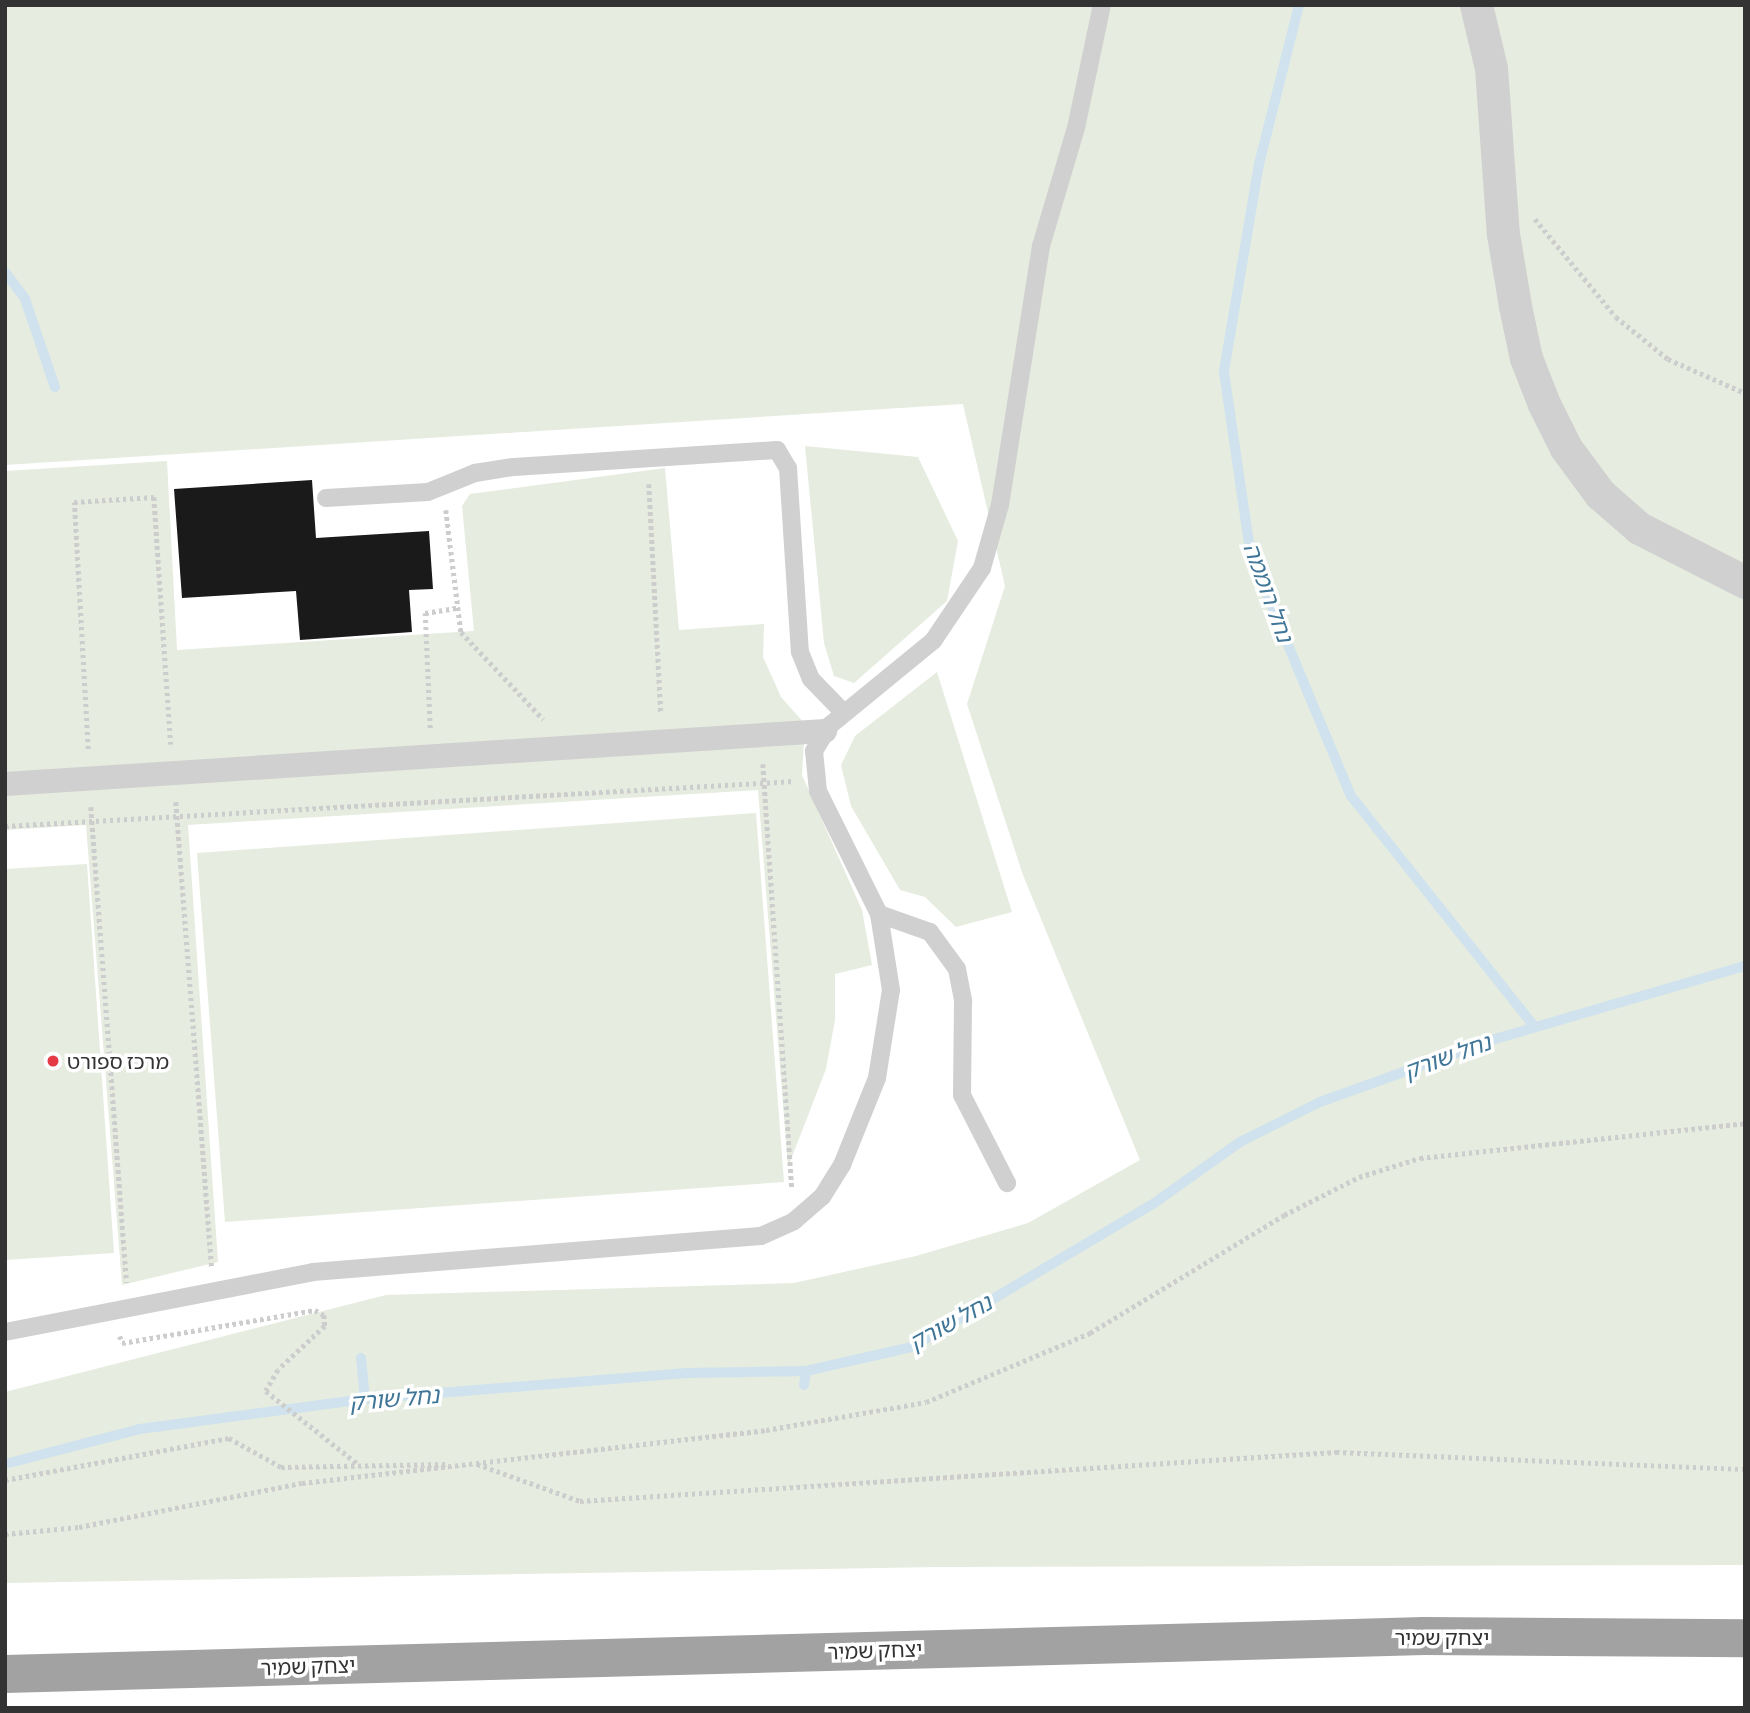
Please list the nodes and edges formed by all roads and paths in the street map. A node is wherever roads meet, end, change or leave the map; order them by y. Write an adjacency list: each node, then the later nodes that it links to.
1 (1102, 5): 10 (lane)
2 (1476, 5): 3 (street)
3 (1499, 190): 4 (path); 8 (street)
4 (1745, 393)
5 (648, 457): 6 (lane); 10 (lane); 13 (path)
6 (443, 488): 7 (lane); 9 (path)
7 (326, 498)
8 (1745, 582)
9 (458, 608): 14 (path); 15 (path)
10 (845, 713): 11 (lane)
11 (825, 731): 12 (street); 18 (lane)
12 (761, 735): 13 (street); 19 (path)
13 (663, 741): 14 (street)
14 (572, 747): 15 (street)
15 (431, 757): 16 (street)
16 (173, 773): 17 (street); 17 (path); 21 (path)
17 (89, 779): 20 (street); 22 (path)
18 (814, 780): 19 (path); 24 (lane)
19 (765, 783): 21 (path); 27 (path)
20 (5, 784)
21 (177, 819): 22 (path); 28 (path)
22 (92, 821): 23 (path); 29 (path)
23 (5, 826)
24 (879, 914): 26 (lane); 27 (lane)
25 (1745, 1123): 31 (path)
26 (1007, 1182)
27 (794, 1221): 28 (lane)
28 (214, 1289): 29 (lane)
29 (121, 1309): 30 (lane); 32 (path)
30 (5, 1332)
31 (476, 1463): 32 (path); 33 (path); 35 (path)
32 (360, 1465): 34 (path)
33 (1745, 1469)
34 (5, 1479)
35 (5, 1534)
36 (1745, 1638): 37 (highway, יצחק שמיר)
37 (5, 1673)

